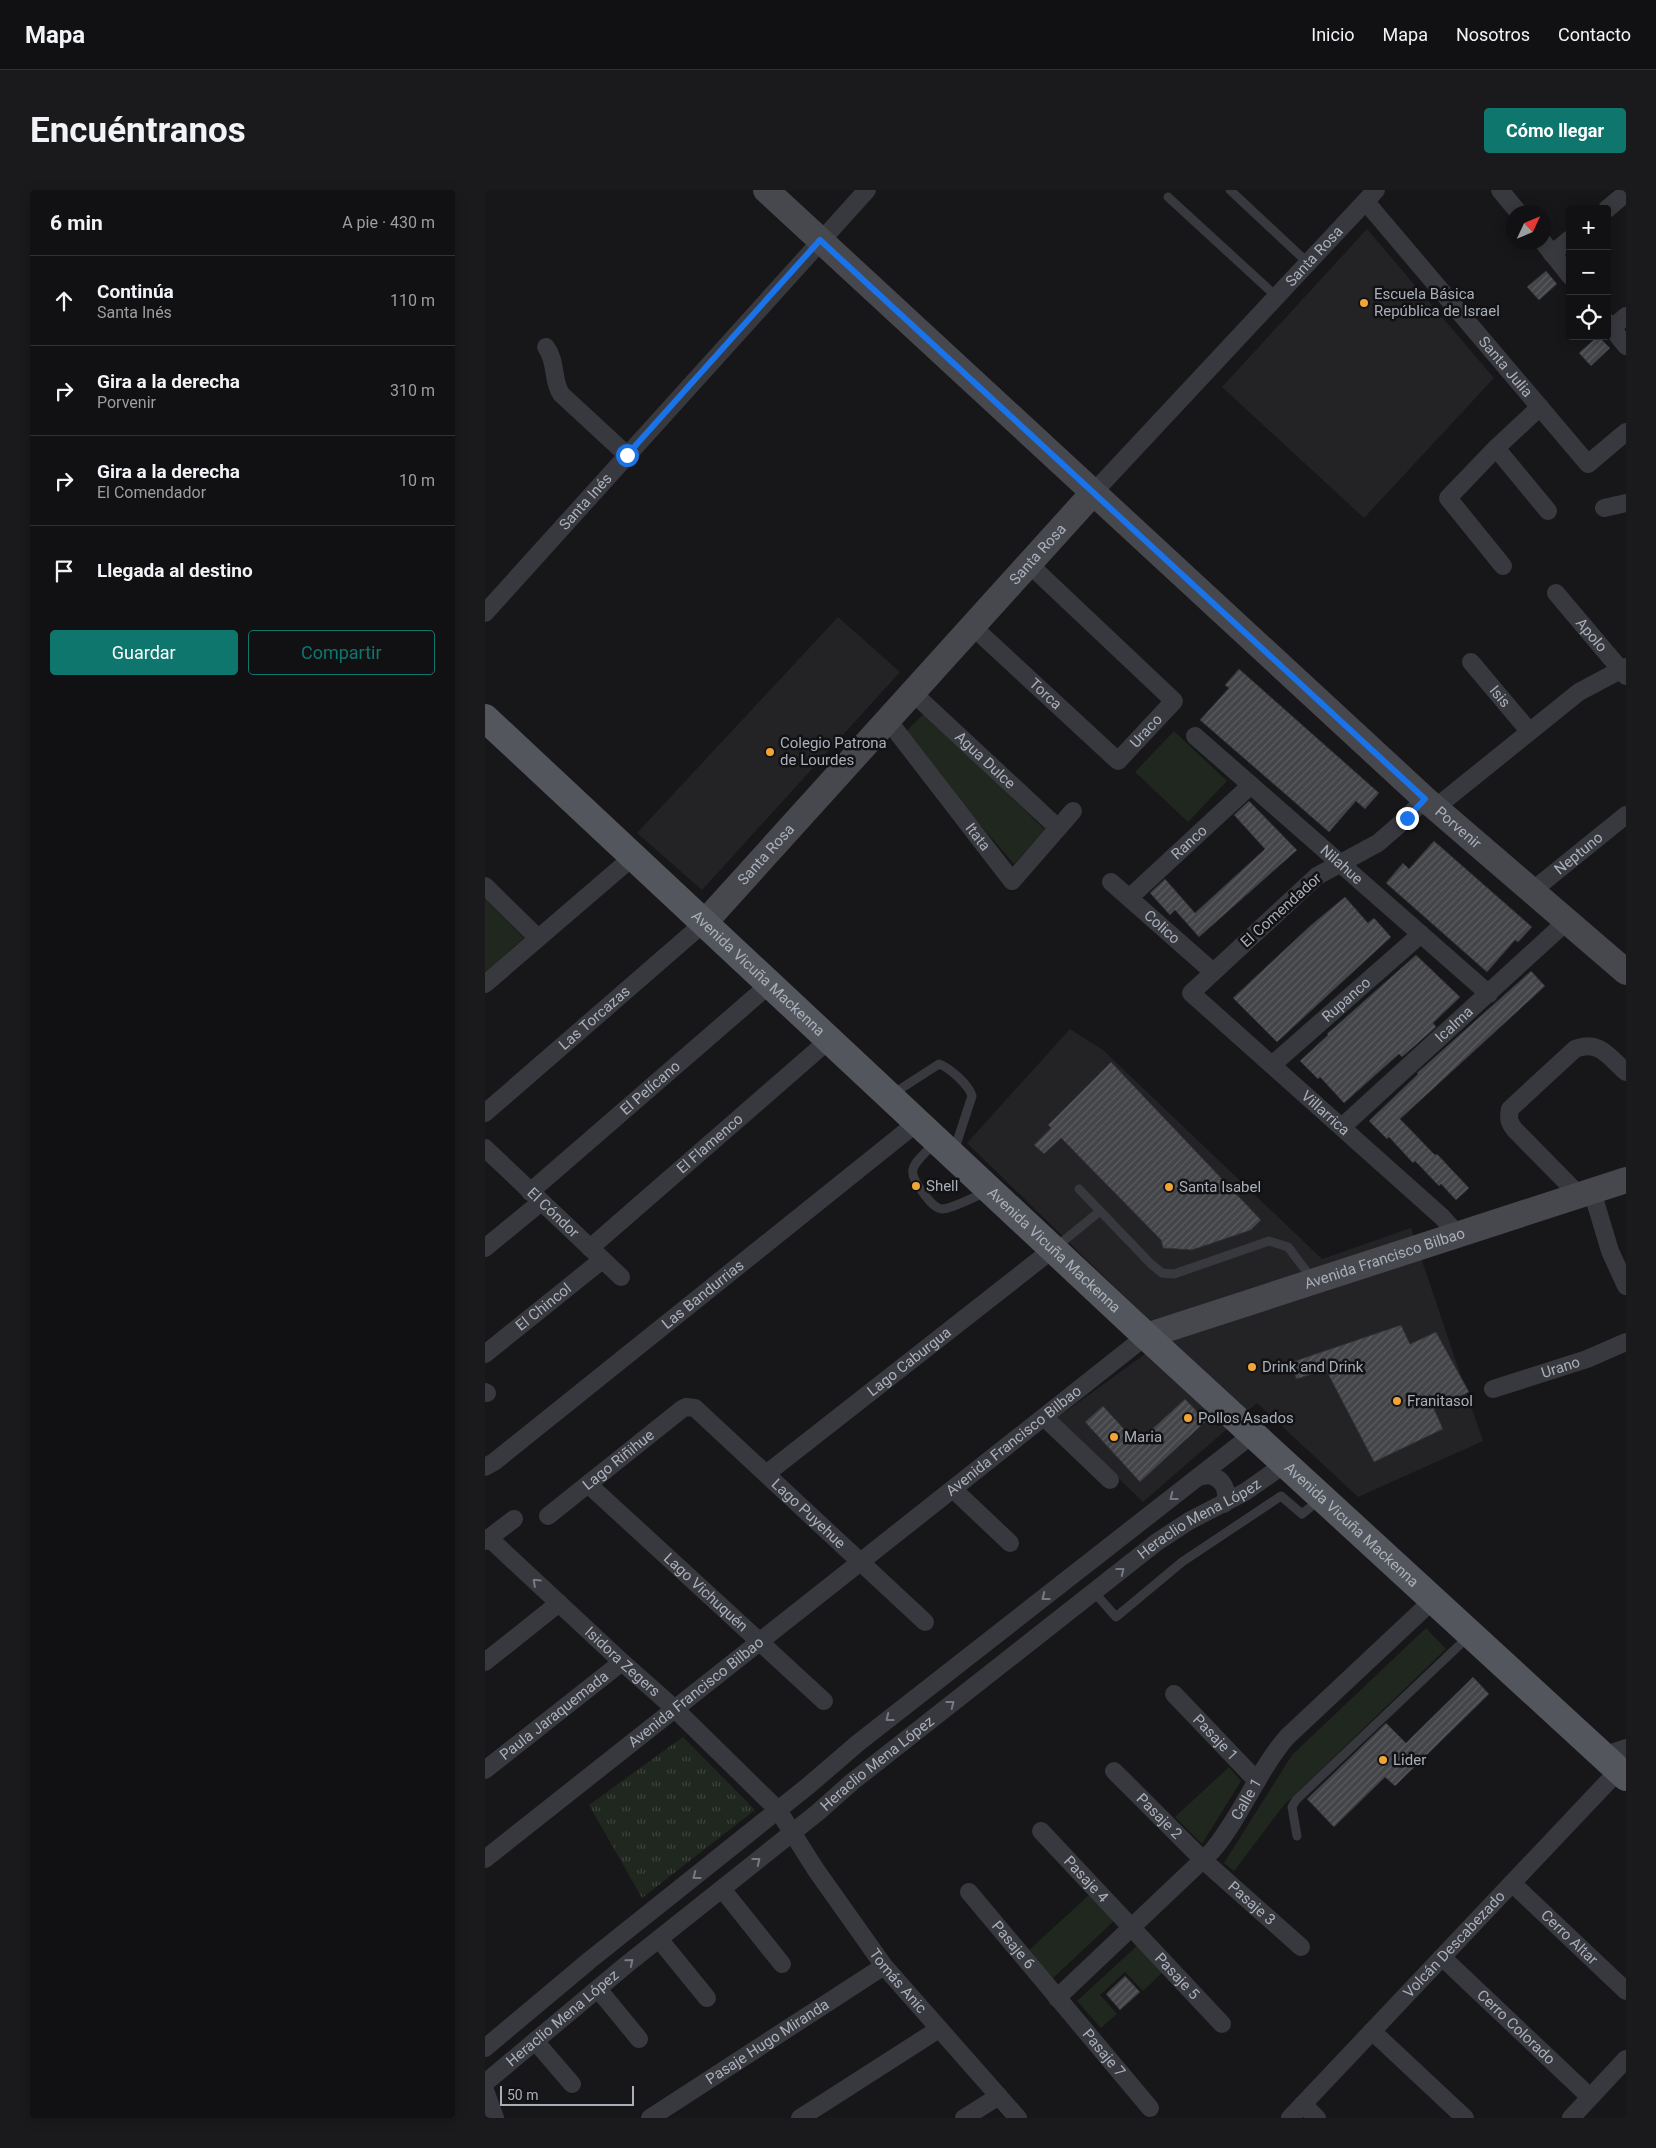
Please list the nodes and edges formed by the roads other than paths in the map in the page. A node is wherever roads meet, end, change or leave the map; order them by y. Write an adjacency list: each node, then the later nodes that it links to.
1 (766, 190): 10 (street, Porvenir)
2 (867, 190): 10 (street, Santa Inés)
3 (1230, 190): 14 (lane)
4 (1500, 190): 8 (street)
5 (1626, 193): 9 (street)
6 (1371, 196): 14 (street, Santa Rosa); 22 (street, Santa Julia)
7 (1168, 197): 16 (lane)
8 (1513, 205)
9 (1611, 206)
10 (820, 240): 25 (street, Santa Inés); 26 (street, Porvenir)
11 (1566, 241): 12 (street)
12 (1551, 247)
13 (1549, 250): 15 (street)
14 (1308, 263): 16 (street, Santa Rosa)
15 (1566, 271)
16 (1277, 297): 26 (street, Santa Rosa)
17 (1626, 316): 18 (street)
18 (1611, 324)
19 (1611, 326): 20 (street)
20 (1626, 346)
21 (547, 347): 25 (street)
22 (1540, 407): 23 (street, Santa Julia); 24 (street)
23 (1626, 432)
24 (1496, 448): 29 (street); 31 (street)
25 (627, 455): 33 (street, Santa Inés)
26 (1093, 493): 30 (street, Santa Rosa); 44 (street, Porvenir)
27 (1626, 503): 28 (street)
28 (1604, 508)
29 (1549, 511)
30 (1029, 564): 34 (street, Santa Rosa); 42 (street, Uraco)
31 (1503, 566)
32 (1556, 593): 36 (street, Apolo)
33 (485, 613)
34 (972, 626): 37 (street, Santa Rosa); 42 (street, Torca)
35 (1471, 662): 40 (street, Isis)
36 (1624, 671): 40 (street, El Comendador)
37 (912, 692): 39 (street, Santa Rosa); 47 (street, Agua Dulce)
38 (485, 718): 48 (main road, Avenida Vicuña Mackenna)
39 (887, 719): 47 (street, Itata); 55 (street, Santa Rosa)
40 (1529, 731): 44 (street, El Comendador)
41 (1195, 736): 43 (street, Nilahue)
42 (1118, 761)
43 (1251, 785): 49 (street, Nilahue); 53 (street, Ranco)
44 (1430, 804): 49 (street, El Comendador); 52 (street, Porvenir)
45 (1073, 811): 47 (street, Itata)
46 (1626, 816): 52 (street, Neptuno)
47 (1058, 828)
48 (634, 856): 55 (main road, Avenida Vicuña Mackenna); 57 (street)
49 (1340, 863): 56 (street, Nilahue); 59 (street, El Comendador)
50 (1111, 882): 53 (street, Colico)
51 (485, 886): 57 (street)
52 (1532, 891): 54 (street, Porvenir)
53 (1129, 898): 59 (street, Colico)
54 (1567, 921): 58 (street, Porvenir); 63 (street, Icalma)
55 (705, 922): 61 (main road, Avenida Vicuña Mackenna); 68 (street, Las Torcazas)
56 (1421, 934): 63 (street, Nilahue); 65 (street, Rupanco)
57 (538, 938): 60 (street)
58 (1623, 963)
59 (1213, 972): 62 (street, El Comendador)
60 (485, 984)
61 (770, 984): 64 (main road, Avenida Vicuña Mackenna); 76 (street, El Pelícano)
62 (1191, 993): 65 (street, Villarrica)
63 (1489, 994): 69 (street, Icalma)
64 (830, 1039): 67 (main road, Avenida Vicuña Mackenna); 81 (street, El Flamenco)
65 (1272, 1065): 69 (street, Villarrica)
66 (1626, 1072): 75 (street)
67 (890, 1095): 70 (main road, Avenida Vicuña Mackenna); 70 (lane)
68 (485, 1113)
69 (1342, 1127): 78 (street, Villarrica)
70 (936, 1138): 74 (main road, Avenida Vicuña Mackenna); 74 (lane); 93 (street, Las Bandurrias)
71 (485, 1148): 76 (street, El Cóndor)
72 (1626, 1180): 75 (street, Avenida Francisco Bilbao)
73 (1079, 1189): 77 (lane)
74 (991, 1190): 80 (main road, Avenida Vicuña Mackenna)
75 (1586, 1193): 78 (street, Avenida Francisco Bilbao); 84 (street)
76 (536, 1197): 79 (street, El Pelícano); 81 (street, El Cóndor)
77 (1100, 1211): 80 (lane); 83 (lane)
78 (1458, 1235): 83 (street, Avenida Francisco Bilbao)
79 (485, 1248)
80 (1053, 1249): 85 (main road, Avenida Vicuña Mackenna); 94 (street, Lago Caburgua)
81 (596, 1254): 82 (street, El Cóndor); 87 (street, El Chincol)
82 (621, 1277)
83 (1314, 1281): 85 (street, Avenida Francisco Bilbao)
84 (1626, 1286)
85 (1146, 1336): 90 (street, Avenida Francisco Bilbao); 91 (main road, Avenida Vicuña Mackenna)
86 (1626, 1342): 88 (street, Urano)
87 (485, 1354)
88 (1493, 1389)
89 (690, 1407): 94 (street, Lago Puyehue); 97 (street, Lago Riñihue)
90 (1043, 1416): 96 (street); 98 (street, Avenida Francisco Bilbao)
91 (1253, 1434): 92 (main road, Avenida Vicuña Mackenna); 95 (street, Heraclio Mena López)
92 (1285, 1464): 99 (main road, Avenida Vicuña Mackenna); 100 (street, Heraclio Mena López)
93 (485, 1467)
94 (766, 1474): 105 (street, Lago Puyehue)
95 (1198, 1477): 100 (street); 112 (street, Heraclio Mena López, one-way to 112)
96 (1110, 1480)
97 (588, 1484): 101 (street, Lago Riñihue); 111 (street, Lago Vichuquén)
98 (953, 1488): 104 (street); 105 (street, Avenida Francisco Bilbao)
99 (1322, 1498): 106 (lane); 107 (main road, Avenida Vicuña Mackenna)
100 (1224, 1504): 106 (street, Heraclio Mena López, one-way to 100)
101 (548, 1516)
102 (514, 1518): 103 (street)
103 (487, 1540): 108 (street, Isidora Zegers, one-way to 103)
104 (1010, 1543)
105 (860, 1562): 109 (street, Lago Puyehue); 111 (street, Avenida Francisco Bilbao)
106 (1094, 1592): 115 (street, Heraclio Mena López)
107 (1433, 1600): 110 (main road, Avenida Vicuña Mackenna); 122 (street, Calle 1)
108 (559, 1604): 113 (street); 114 (street, Isidora Zegers)
109 (925, 1622)
110 (1471, 1634): 119 (main road, Avenida Vicuña Mackenna); 126 (lane)
111 (760, 1642): 117 (street, Lago Vichuquén); 118 (street, Avenida Francisco Bilbao)
112 (968, 1656): 115 (street); 123 (street, Heraclio Mena López, one-way to 123)
113 (485, 1662)
114 (622, 1662): 118 (street, Isidora Zegers); 120 (street, Paula Jaraquemada)
115 (988, 1675): 125 (street, Heraclio Mena López, one-way to 115)
116 (1174, 1694): 122 (street, Pasaje 1)
117 (824, 1701)
118 (675, 1709): 123 (street, Isidora Zegers); 127 (street, Avenida Francisco Bilbao)
119 (1619, 1763): 129 (street, Volcán Descabezado)
120 (485, 1770)
121 (1115, 1771): 128 (street, Pasaje 2)
122 (1257, 1781): 128 (street, Calle 1)
123 (778, 1810): 125 (street, Isidora Zegers); 147 (street, Heraclio Mena López, one-way to 147)
124 (1041, 1831): 132 (street, Pasaje 4)
125 (794, 1832): 130 (street, Heraclio Mena López, one-way to 125); 137 (street, Tomás Anic)
126 (1297, 1836)
127 (489, 1850)
128 (1203, 1860): 132 (street, Calle 1); 134 (street, Pasaje 3)
129 (1512, 1883): 135 (street, Volcán Descabezado); 139 (street, Cerro Altar)
130 (722, 1889): 133 (street, Heraclio Mena López); 136 (street)
131 (969, 1892): 141 (street, Pasaje 6)
132 (1131, 1928): 141 (street, Calle 1); 142 (street, Pasaje 5)
133 (659, 1939): 138 (street, Heraclio Mena López, one-way to 133); 140 (street)
134 (1301, 1947)
135 (1442, 1957): 144 (street, Volcán Descabezado); 153 (street, Cerro Colorado)
136 (782, 1964)
137 (884, 1966): 143 (street, Tomás Anic); 157 (street, Pasaje Hugo Miranda)
138 (597, 1990): 145 (street); 146 (street, Heraclio Mena López)
139 (1626, 1991)
140 (707, 1998)
141 (1057, 1998): 155 (street, Pasaje 7)
142 (1221, 2024)
143 (939, 2029): 152 (street, Tomás Anic); 158 (street)
144 (1373, 2031): 154 (street, Volcán Descabezado); 163 (street)
145 (639, 2039)
146 (535, 2041): 149 (street, Heraclio Mena López); 150 (street)
147 (485, 2048)
148 (1626, 2059): 153 (street)
149 (485, 2083)
150 (572, 2084)
151 (485, 2090): 156 (street)
152 (999, 2096): 159 (street); 160 (street, Tomás Anic)
153 (1591, 2097): 164 (street)
154 (1303, 2104): 161 (street, Volcán Descabezado); 162 (street)
155 (1149, 2108)
156 (495, 2118)
157 (650, 2118)
158 (800, 2118)
159 (963, 2118)
160 (1017, 2118)
161 (1290, 2118)
162 (1317, 2118)
163 (1465, 2118)
164 (1571, 2118)

